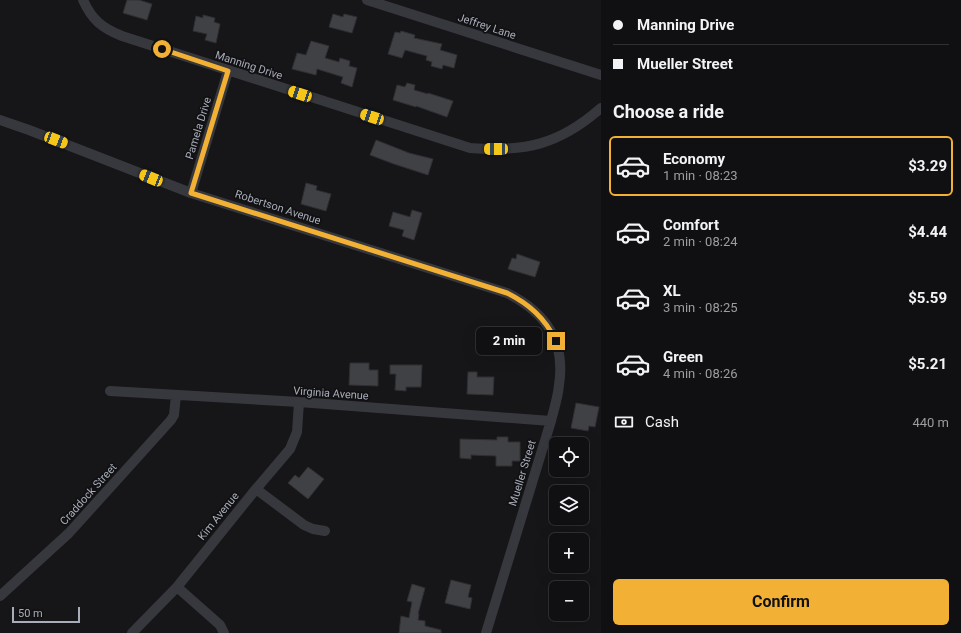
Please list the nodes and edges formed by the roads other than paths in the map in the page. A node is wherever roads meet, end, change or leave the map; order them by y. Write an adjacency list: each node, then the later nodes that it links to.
1 (82, 0): 3 (street, Manning Drive)
2 (367, 0): 4 (street, Jeffrey Lane)
3 (228, 71): 5 (street, Manning Drive); 7 (street, Pamela Drive)
4 (601, 74)
5 (601, 108)
6 (0, 120): 7 (street, Robertson Avenue)
7 (191, 193): 8 (street, Robertson Avenue)
8 (544, 320): 12 (street, Mueller Street)
9 (110, 391): 10 (street, Virginia Avenue)
10 (176, 395): 11 (street, Virginia Avenue); 16 (street, Craddock Street)
11 (299, 402): 12 (street, Virginia Avenue); 13 (street, Kim Avenue)
12 (551, 421): 19 (street, Mueller Street)
13 (256, 489): 14 (street); 15 (street, Kim Avenue)
14 (324, 531)
15 (177, 587): 17 (street, Kim Avenue); 18 (street)
16 (0, 596)
17 (132, 633)
18 (224, 633)
19 (486, 633)

